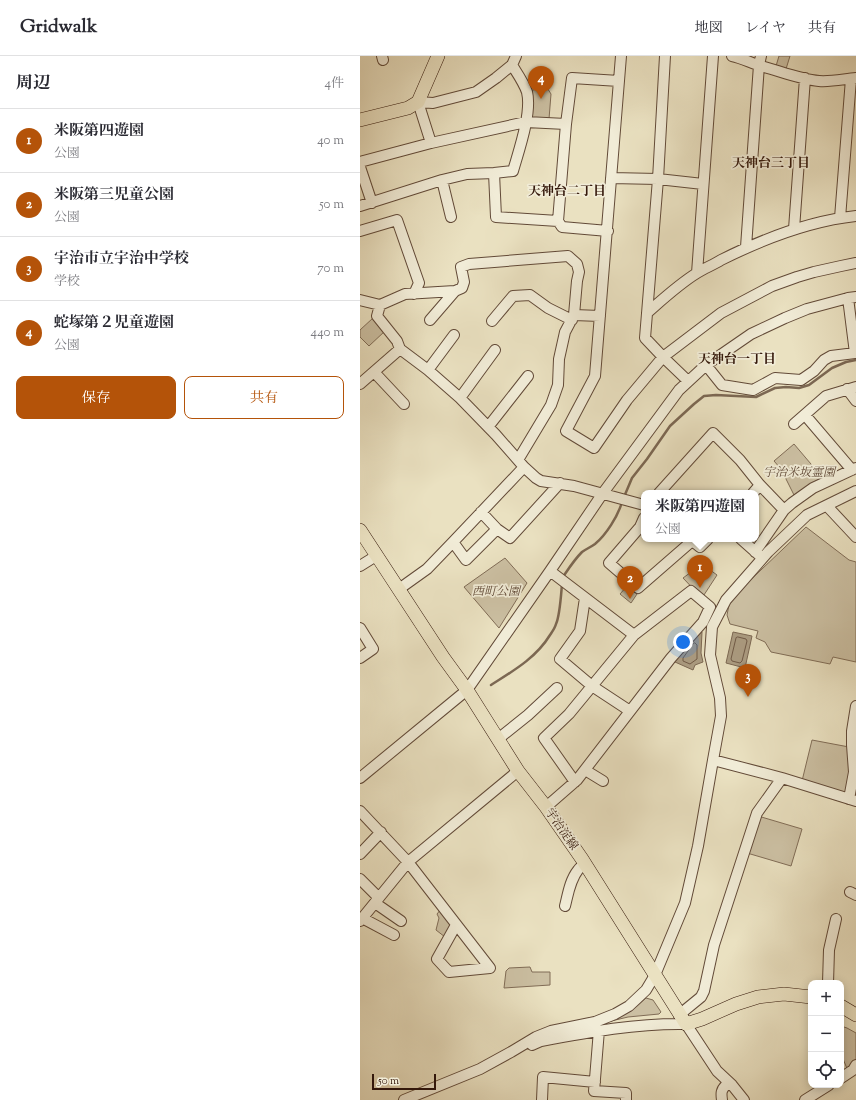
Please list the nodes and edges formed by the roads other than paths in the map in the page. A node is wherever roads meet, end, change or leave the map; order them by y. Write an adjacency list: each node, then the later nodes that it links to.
1 (438, 56): 11 (main road)
2 (621, 56): 10 (street)
3 (665, 56): 20 (street)
4 (713, 56): 22 (street)
5 (732, 56): 7 (street)
6 (514, 60): 11 (street); 13 (street)
7 (760, 60): 8 (street); 32 (street)
8 (805, 78): 9 (street); 29 (street)
9 (853, 78): 27 (street)
10 (619, 81): 14 (street); 19 (street)
11 (418, 102): 12 (main road); 15 (street)
12 (360, 120)
13 (526, 122): 14 (street); 15 (street); 18 (street)
14 (566, 124): 28 (street)
15 (431, 143): 16 (street)
16 (360, 162)
17 (360, 167): 23 (street)
18 (494, 173): 21 (street); 28 (street)
19 (611, 178): 20 (street); 30 (street)
20 (658, 179): 22 (street); 40 (street)
21 (442, 180): 23 (street); 25 (street)
22 (703, 184): 34 (street)
23 (372, 203): 24 (street)
24 (360, 206)
25 (451, 216)
26 (856, 216): 27 (street)
27 (840, 218): 29 (street)
28 (558, 221): 30 (street)
29 (794, 229): 32 (street)
30 (608, 230): 41 (street)
31 (360, 231): 36 (street)
32 (746, 247): 34 (street)
33 (856, 263): 48 (street)
34 (697, 273): 40 (street)
35 (455, 291): 36 (street); 42 (street); 43 (street)
36 (414, 294): 39 (street)
37 (852, 297): 49 (street); 49 (street)
38 (360, 300): 39 (street)
39 (380, 305): 46 (street)
40 (647, 313): 48 (street)
41 (600, 316): 42 (street); 48 (street)
42 (573, 317): 44 (street); 62 (street)
43 (430, 320)
44 (492, 321)
45 (454, 335): 50 (street)
46 (400, 349): 50 (street); 51 (street)
47 (495, 350): 56 (street)
48 (663, 358): 53 (street)
49 (706, 365): 53 (street)
50 (428, 370): 56 (street)
51 (374, 372): 54 (street); 58 (street)
52 (528, 376): 61 (street)
53 (688, 381): 69 (street)
54 (360, 384)
55 (852, 388): 57 (street); 59 (street)
56 (460, 398): 61 (street)
57 (856, 401)
58 (404, 404)
59 (805, 415): 60 (street); 63 (street)
60 (794, 424)
61 (488, 427): 62 (street)
62 (521, 464): 64 (street); 73 (street)
63 (854, 469): 72 (street)
64 (560, 483): 69 (street); 75 (street)
65 (760, 485): 66 (street); 67 (street); 72 (street)
66 (662, 490)
67 (756, 490)
68 (856, 491): 71 (street)
69 (603, 493): 70 (street); 86 (street)
70 (641, 504)
71 (827, 506): 77 (street); 83 (street)
72 (784, 510): 83 (street)
73 (481, 512): 75 (street); 78 (street)
74 (641, 526): 79 (street)
75 (497, 529): 78 (street)
76 (360, 530): 84 (main road, 宇治淀線)
77 (856, 538)
78 (454, 542): 87 (street)
79 (689, 542)
80 (694, 542): 81 (street)
81 (705, 542)
82 (744, 542): 83 (street)
83 (759, 555): 98 (street)
84 (376, 556): 85 (street); 87 (main road, 宇治淀線)
85 (360, 566)
86 (550, 571): 88 (street); 94 (street)
87 (399, 589): 94 (main road, 宇治淀線)
88 (585, 598): 90 (street); 92 (street)
89 (360, 628): 91 (street)
90 (634, 635): 92 (street); 96 (street)
91 (360, 658)
92 (592, 686): 96 (street); 103 (street)
93 (557, 688): 97 (street)
94 (467, 690): 97 (main road, 宇治淀線); 101 (street)
95 (856, 706): 105 (street)
96 (630, 712): 99 (street)
97 (498, 739): 100 (main road, 宇治淀線)
98 (713, 760): 102 (street); 120 (street)
99 (585, 770): 103 (street); 104 (street)
100 (518, 771): 106 (main road, 宇治淀線); 110 (street)
101 (360, 778)
102 (782, 778): 105 (street); 125 (street)
103 (575, 782): 106 (street)
104 (603, 782)
105 (853, 800)
106 (546, 807): 111 (main road, 宇治淀線)
107 (360, 810): 108 (street)
108 (380, 832): 109 (street); 110 (street)
109 (360, 854)
110 (408, 862): 113 (street); 118 (street)
111 (585, 863): 114 (street); 120 (main road, 宇治淀線)
112 (360, 879): 113 (street)
113 (377, 900): 116 (street); 117 (street)
114 (565, 906)
115 (836, 918): 121 (street)
116 (361, 920): 119 (street)
117 (401, 921)
118 (456, 925): 118 (street)
119 (394, 935)
120 (655, 975): 125 (main road, 宇治淀線); 127 (street)
121 (828, 980)
122 (808, 997): 125 (main road)
123 (844, 1008): 124 (main road)
124 (856, 1014)
125 (683, 1019): 126 (street); 129 (street)
126 (599, 1030): 127 (street); 131 (street)
127 (512, 1052): 135 (street)
128 (856, 1065): 130 (street)
129 (717, 1071): 132 (street); 134 (street)
130 (844, 1076)
131 (595, 1082): 136 (street); 137 (street)
132 (732, 1084): 134 (street); 138 (street)
133 (824, 1088): 139 (street)
134 (721, 1096)
135 (404, 1100)
136 (542, 1100)
137 (626, 1100)
138 (744, 1100)
139 (805, 1100)

